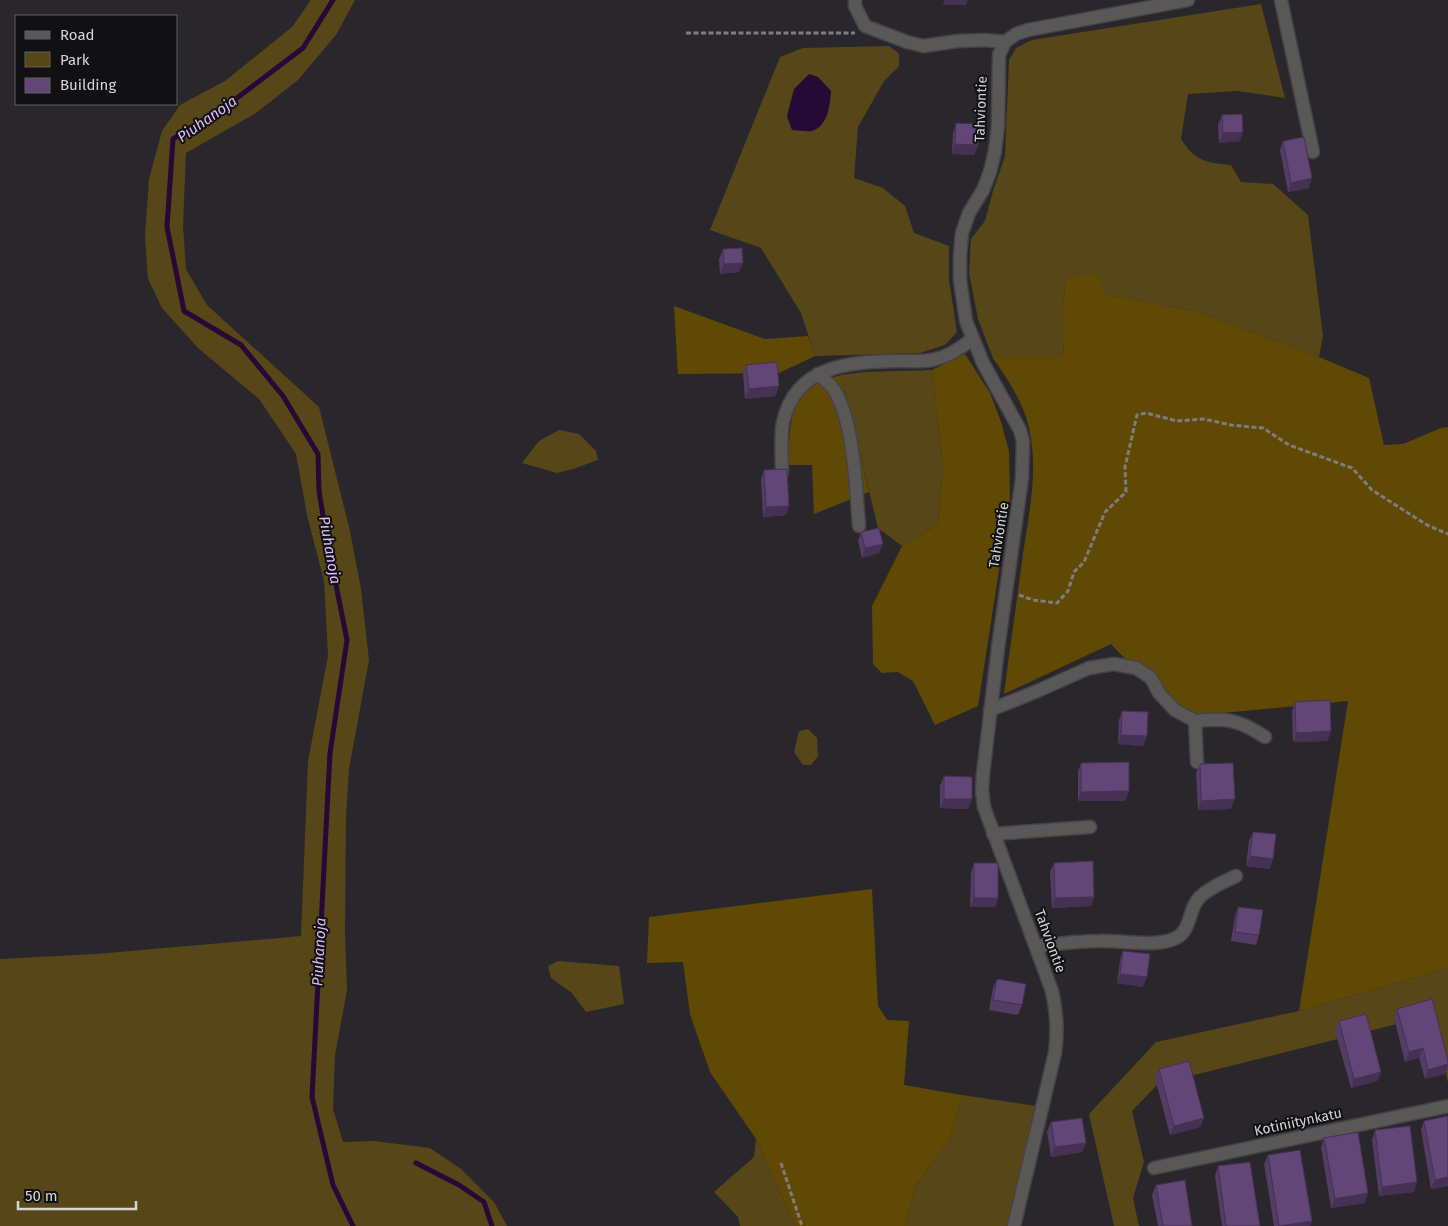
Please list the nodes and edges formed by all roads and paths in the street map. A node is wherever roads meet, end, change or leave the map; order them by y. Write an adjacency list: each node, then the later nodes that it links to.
1 (855, 0): 4 (street)
2 (1188, 0): 6 (street)
3 (1281, 0): 7 (street)
4 (865, 26): 5 (path); 6 (street)
5 (686, 33)
6 (1005, 42): 8 (street, Tahviontie)
7 (1313, 152)
8 (972, 339): 9 (street); 13 (street, Tahviontie)
9 (818, 374): 10 (street); 11 (street)
10 (782, 472)
11 (859, 526)
12 (1448, 534): 13 (path)
13 (1005, 591): 14 (street, Tahviontie)
14 (990, 710): 15 (street); 19 (street, Tahviontie)
15 (1195, 721): 16 (street); 17 (street)
16 (1265, 736)
17 (1197, 762)
18 (1090, 827): 19 (street)
19 (993, 834): 21 (street, Tahviontie)
20 (1236, 876): 21 (street)
21 (1036, 946): 26 (street, Tahviontie)
22 (1448, 1106): 24 (street, Kotiniitynkatu)
23 (781, 1163): 25 (path)
24 (1154, 1168)
25 (802, 1226)
26 (1014, 1226)

